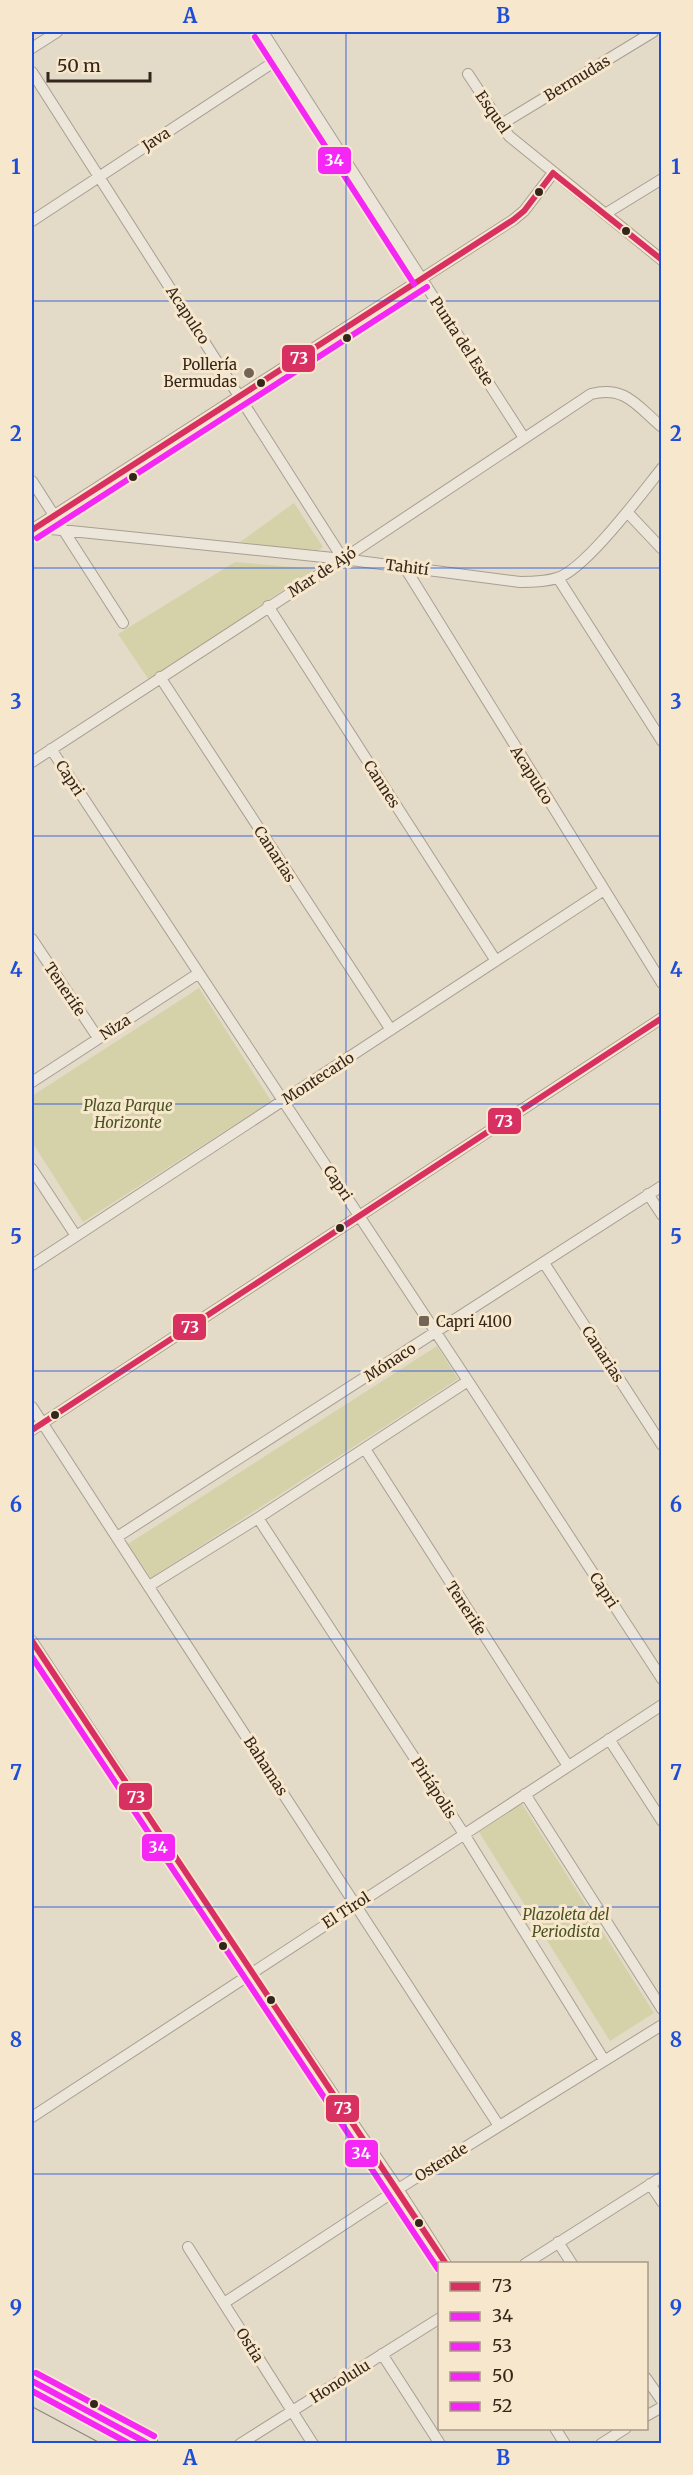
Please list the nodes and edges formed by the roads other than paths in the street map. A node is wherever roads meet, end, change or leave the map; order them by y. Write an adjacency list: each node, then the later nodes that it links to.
1 (57, 32): 4 (street)
2 (263, 32): 5 (street, Punta del Este)
3 (653, 32): 8 (street, Bermudas)
4 (32, 48)
5 (280, 58): 10 (street, Java); 15 (street, Punta del Este)
6 (32, 72): 10 (street, Acapulco)
7 (468, 74): 8 (street, Esquel)
8 (500, 125): 9 (street, Esquel)
9 (553, 172): 12 (street, Esquel); 15 (street)
10 (99, 177): 13 (street, Java); 16 (street, Acapulco)
11 (662, 179): 12 (street)
12 (605, 214): 14 (street, Esquel)
13 (32, 221)
14 (662, 260)
15 (422, 279): 16 (street); 18 (street, Punta del Este)
16 (240, 396): 22 (street); 26 (street, Acapulco)
17 (662, 427): 18 (street, Mar de Ajó)
18 (524, 438): 26 (street, Mar de Ajó)
19 (662, 468): 21 (street, Tahití)
20 (32, 481): 22 (street)
21 (627, 512): 25 (street); 28 (street, Tahití)
22 (54, 516): 23 (street); 24 (street)
23 (33, 528): 24 (street, Tahití)
24 (63, 530): 26 (street, Tahití); 30 (street)
25 (662, 549)
26 (344, 559): 27 (street, Tahití); 29 (street, Mar de Ajó)
27 (404, 566): 28 (street, Tahití); 35 (street, Acapulco)
28 (558, 578): 32 (street)
29 (268, 606): 31 (street, Mar de Ajó); 37 (street, Cannes)
30 (123, 623)
31 (159, 677): 33 (street, Mar de Ajó); 41 (street, Canarias)
32 (662, 741)
33 (51, 749): 34 (street, Mar de Ajó); 38 (street, Capri)
34 (32, 762)
35 (604, 890): 37 (street, Montecarlo); 39 (street, Acapulco)
36 (32, 939): 42 (street, Tenerife)
37 (496, 961): 41 (street, Montecarlo)
38 (199, 973): 42 (street, Niza); 44 (street, Capri)
39 (662, 983)
40 (662, 1018): 49 (street)
41 (391, 1030): 44 (street, Montecarlo)
42 (98, 1038): 43 (street, Niza)
43 (32, 1082)
44 (283, 1100): 49 (street, Capri); 50 (street, Montecarlo)
45 (32, 1169): 50 (street)
46 (662, 1186): 47 (street, Mónaco)
47 (648, 1194): 48 (street); 51 (street, Mónaco)
48 (662, 1215)
49 (360, 1216): 53 (street, Capri); 56 (street)
50 (76, 1236): 52 (street, Montecarlo)
51 (544, 1263): 53 (street, Mónaco); 58 (street, Canarias)
52 (32, 1265)
53 (437, 1333): 54 (street, Capri); 61 (street, Mónaco)
54 (468, 1381): 59 (street); 64 (street, Capri)
55 (32, 1407): 56 (street, Bahamas)
56 (42, 1423): 57 (street); 61 (street, Bahamas)
57 (32, 1430)
58 (662, 1445)
59 (365, 1449): 60 (street); 67 (street, Tenerife)
60 (258, 1518): 62 (street); 70 (street, Piriápolis)
61 (117, 1537): 62 (street, Bahamas)
62 (149, 1586): 71 (street, Bahamas)
63 (32, 1641): 72 (street)
64 (662, 1679)
65 (662, 1705): 66 (street, El Tirol)
66 (609, 1739): 67 (street, El Tirol); 69 (street)
67 (568, 1766): 68 (street, El Tirol)
68 (525, 1794): 70 (street, El Tirol); 73 (street)
69 (662, 1821)
70 (464, 1834): 71 (street, El Tirol); 75 (street, Piriápolis)
71 (356, 1904): 72 (street, El Tirol); 77 (street, Bahamas)
72 (250, 1972): 76 (street, El Tirol); 80 (street)
73 (662, 2009)
74 (662, 2025): 75 (street, Ostende)
75 (604, 2060): 77 (street, Ostende)
76 (32, 2117)
77 (499, 2126): 80 (street, Ostende)
78 (662, 2177): 79 (street)
79 (650, 2184): 81 (street); 82 (street)
80 (398, 2189): 84 (street); 87 (street, Ostende)
81 (662, 2202)
82 (558, 2242): 85 (street); 86 (street)
83 (188, 2247): 87 (street, Ostia)
84 (445, 2262)
85 (528, 2262)
86 (571, 2262)
87 (224, 2303): 95 (street, Ostia)
88 (438, 2319): 89 (street, Honolulu)
89 (382, 2354): 95 (street, Honolulu); 103 (street)
90 (32, 2381): 100 (main road)
91 (648, 2381): 93 (street)
92 (32, 2397): 99 (main road)
93 (662, 2401)
94 (662, 2407): 96 (street)
95 (292, 2411): 101 (street, Honolulu); 102 (street, Ostia)
96 (648, 2415)
97 (556, 2430): 104 (street)
98 (623, 2430): 105 (street)
99 (120, 2444)
100 (150, 2444)
101 (240, 2444)
102 (313, 2444)
103 (440, 2444)
104 (566, 2444)
105 (601, 2444)

